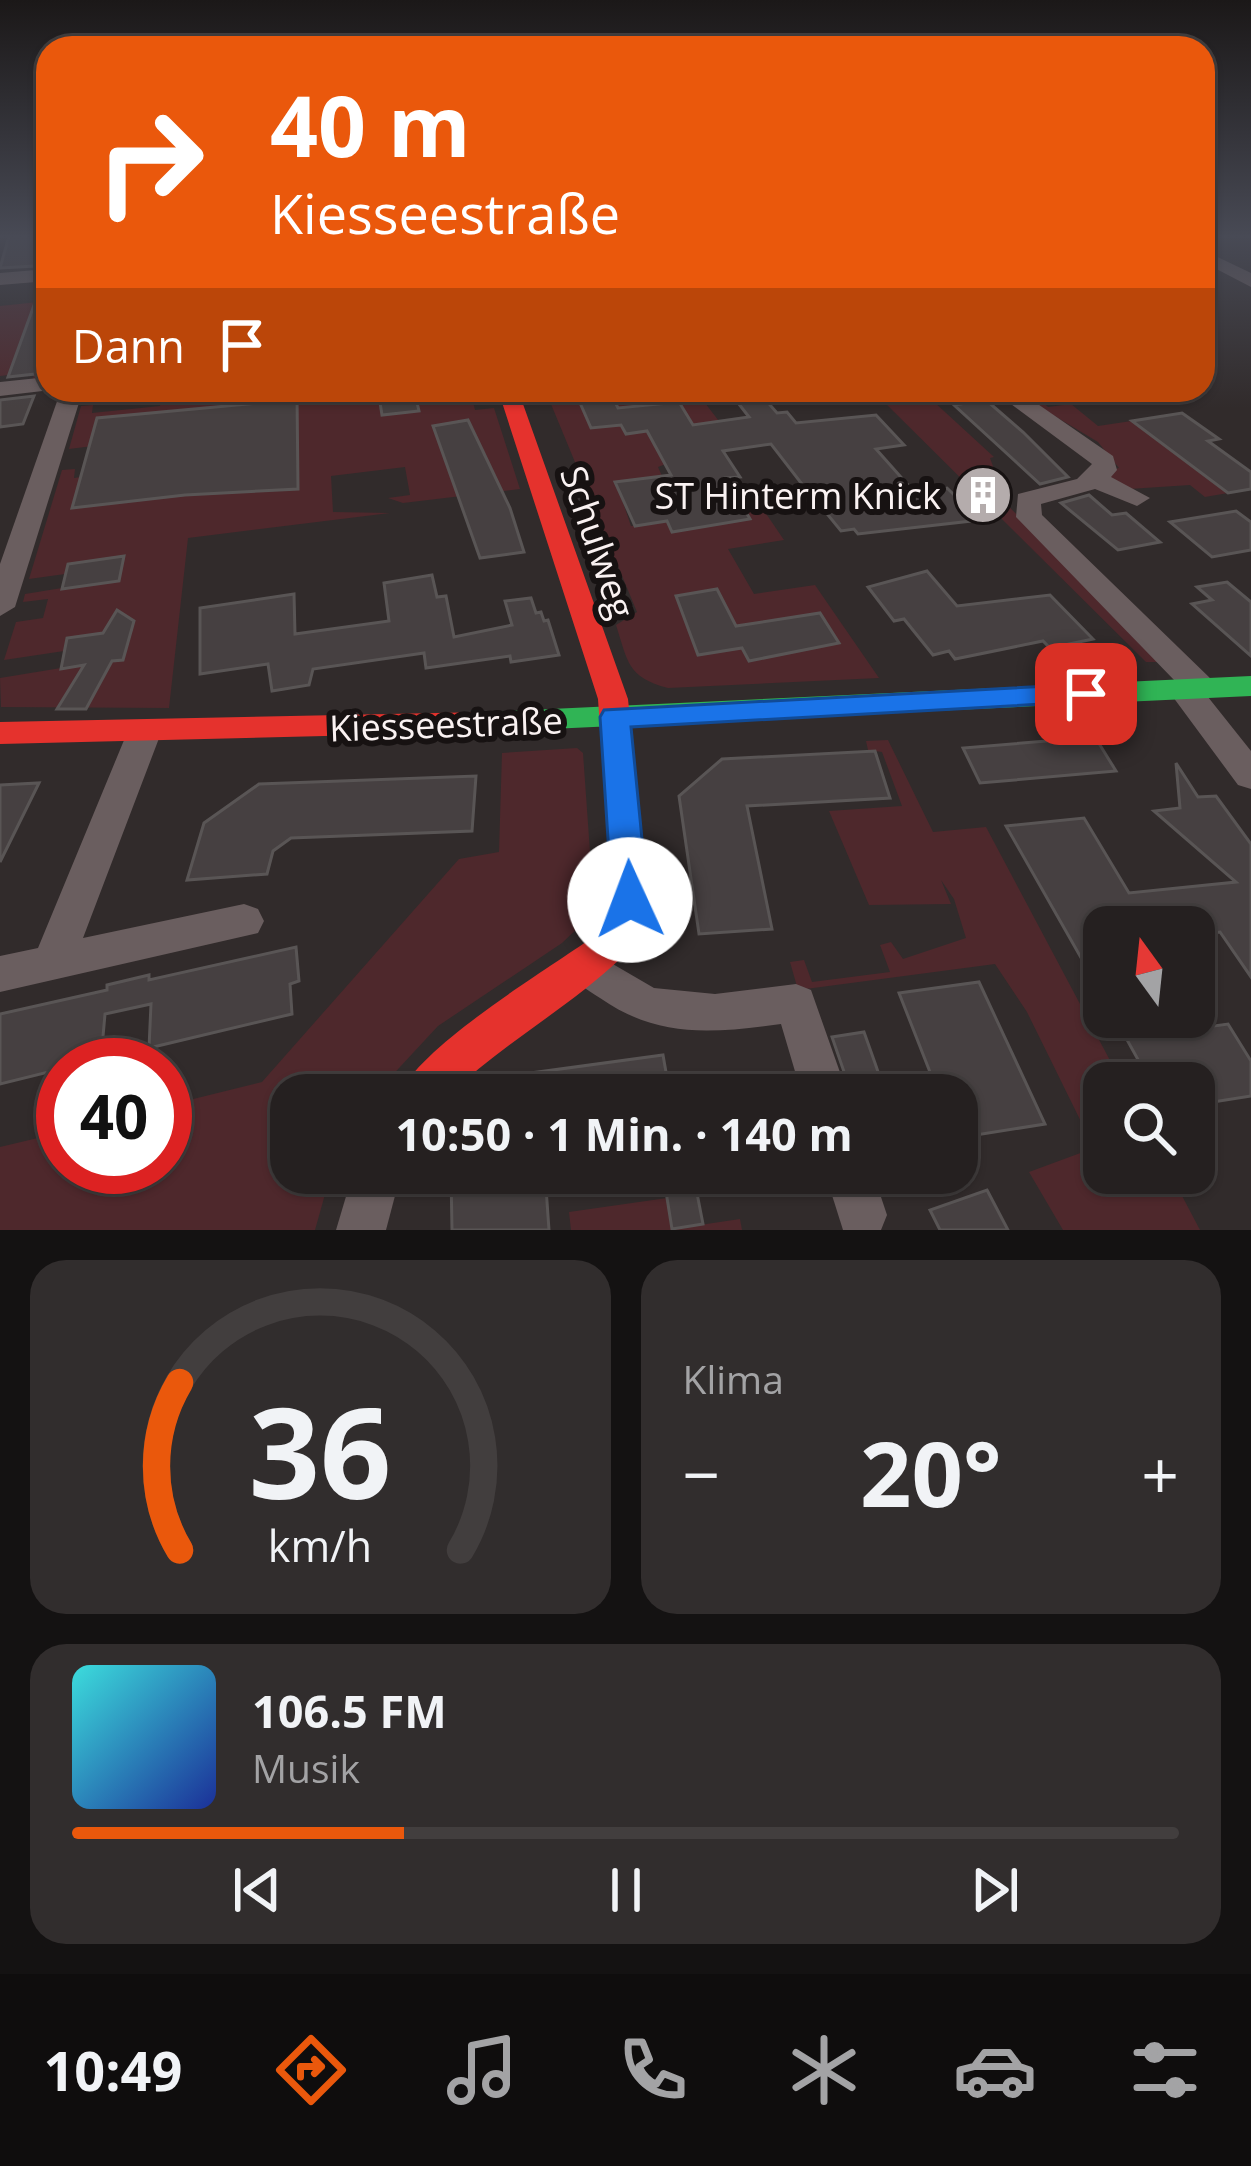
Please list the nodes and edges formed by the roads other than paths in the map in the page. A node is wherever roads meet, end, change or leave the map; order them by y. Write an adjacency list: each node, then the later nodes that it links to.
1 (36, 385): 2 (street)
2 (0, 389)
3 (67, 402): 8 (street)
4 (512, 402): 11 (street, Schulweg)
5 (1020, 402): 6 (street)
6 (1094, 479): 7 (street); 10 (street)
7 (1136, 498)
8 (0, 607)
9 (1251, 686): 10 (street, Kiesseestraße)
10 (1192, 688): 11 (street, Kiesseestraße); 14 (street)
11 (615, 717): 13 (street, Kiesseestraße); 17 (street, Schulweg)
12 (0, 733): 13 (street, Kiesseestraße)
13 (144, 733): 16 (street)
14 (1251, 776)
15 (244, 921): 16 (street)
16 (53, 962): 18 (street)
17 (587, 967): 19 (street, Schulweg); 20 (street)
18 (0, 974)
19 (442, 1074)
20 (818, 1074)
21 (371, 1194): 22 (street)
22 (362, 1230)

